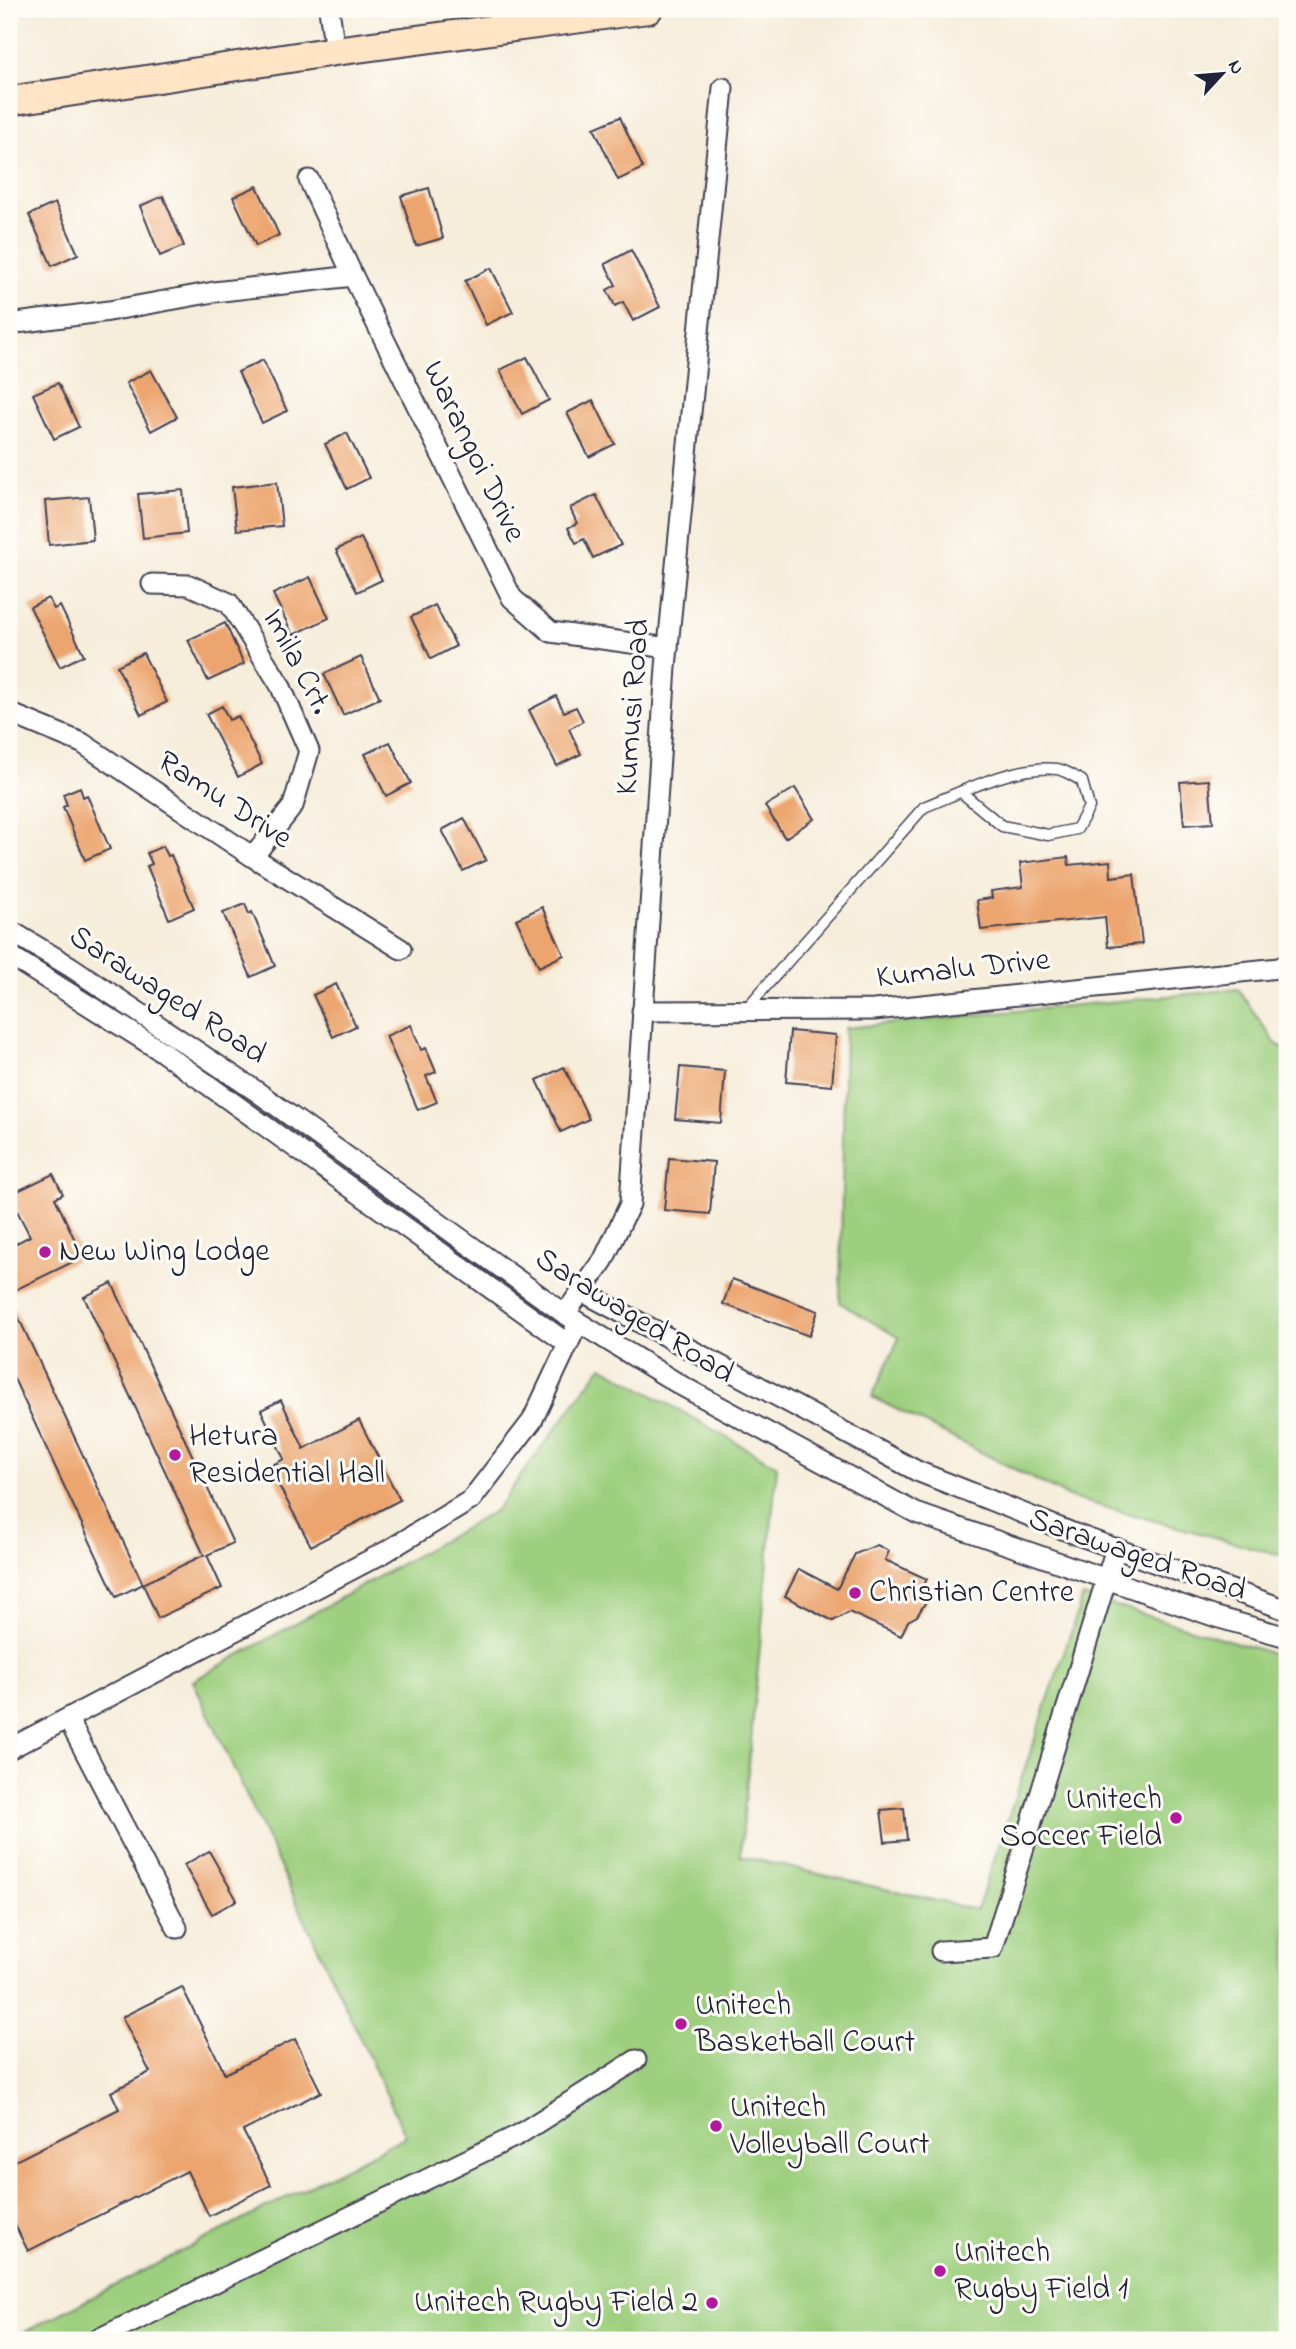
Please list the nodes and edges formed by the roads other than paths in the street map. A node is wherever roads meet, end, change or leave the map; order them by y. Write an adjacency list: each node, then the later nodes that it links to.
1 (329, 9): 3 (street)
2 (648, 9): 3 (main road)
3 (335, 51): 5 (main road)
4 (723, 88): 10 (street, Kumusi Road)
5 (9, 101)
6 (309, 180): 7 (street, Warangoi Drive)
7 (353, 276): 8 (street); 10 (street, Warangoi Drive)
8 (9, 324)
9 (152, 584): 13 (street, Imila Crt.)
10 (668, 648): 19 (street, Kumusi Road)
11 (9, 712): 13 (street, Ramu Drive)
12 (961, 792): 12 (lane); 18 (lane)
13 (253, 857): 15 (street, Ramu Drive)
14 (9, 930): 21 (street, Sarawaged Road)
15 (401, 949)
16 (9, 955): 22 (street)
17 (1287, 964): 18 (street, Kumalu Drive)
18 (745, 1010): 19 (street, Kumalu Drive)
19 (642, 1011): 20 (street, Kumusi Road)
20 (581, 1291): 21 (street, Kumusi Road); 23 (street)
21 (571, 1318): 22 (street, Kumusi Road); 25 (street, Sarawaged Road)
22 (568, 1344): 26 (street, Kumusi Road)
23 (1116, 1548): 24 (street); 29 (street)
24 (1287, 1610)
25 (1287, 1637)
26 (68, 1718): 27 (street, Kumusi Road); 28 (street)
27 (9, 1749)
28 (177, 1928)
29 (941, 1951)
30 (636, 2060): 31 (street)
31 (96, 2340)

